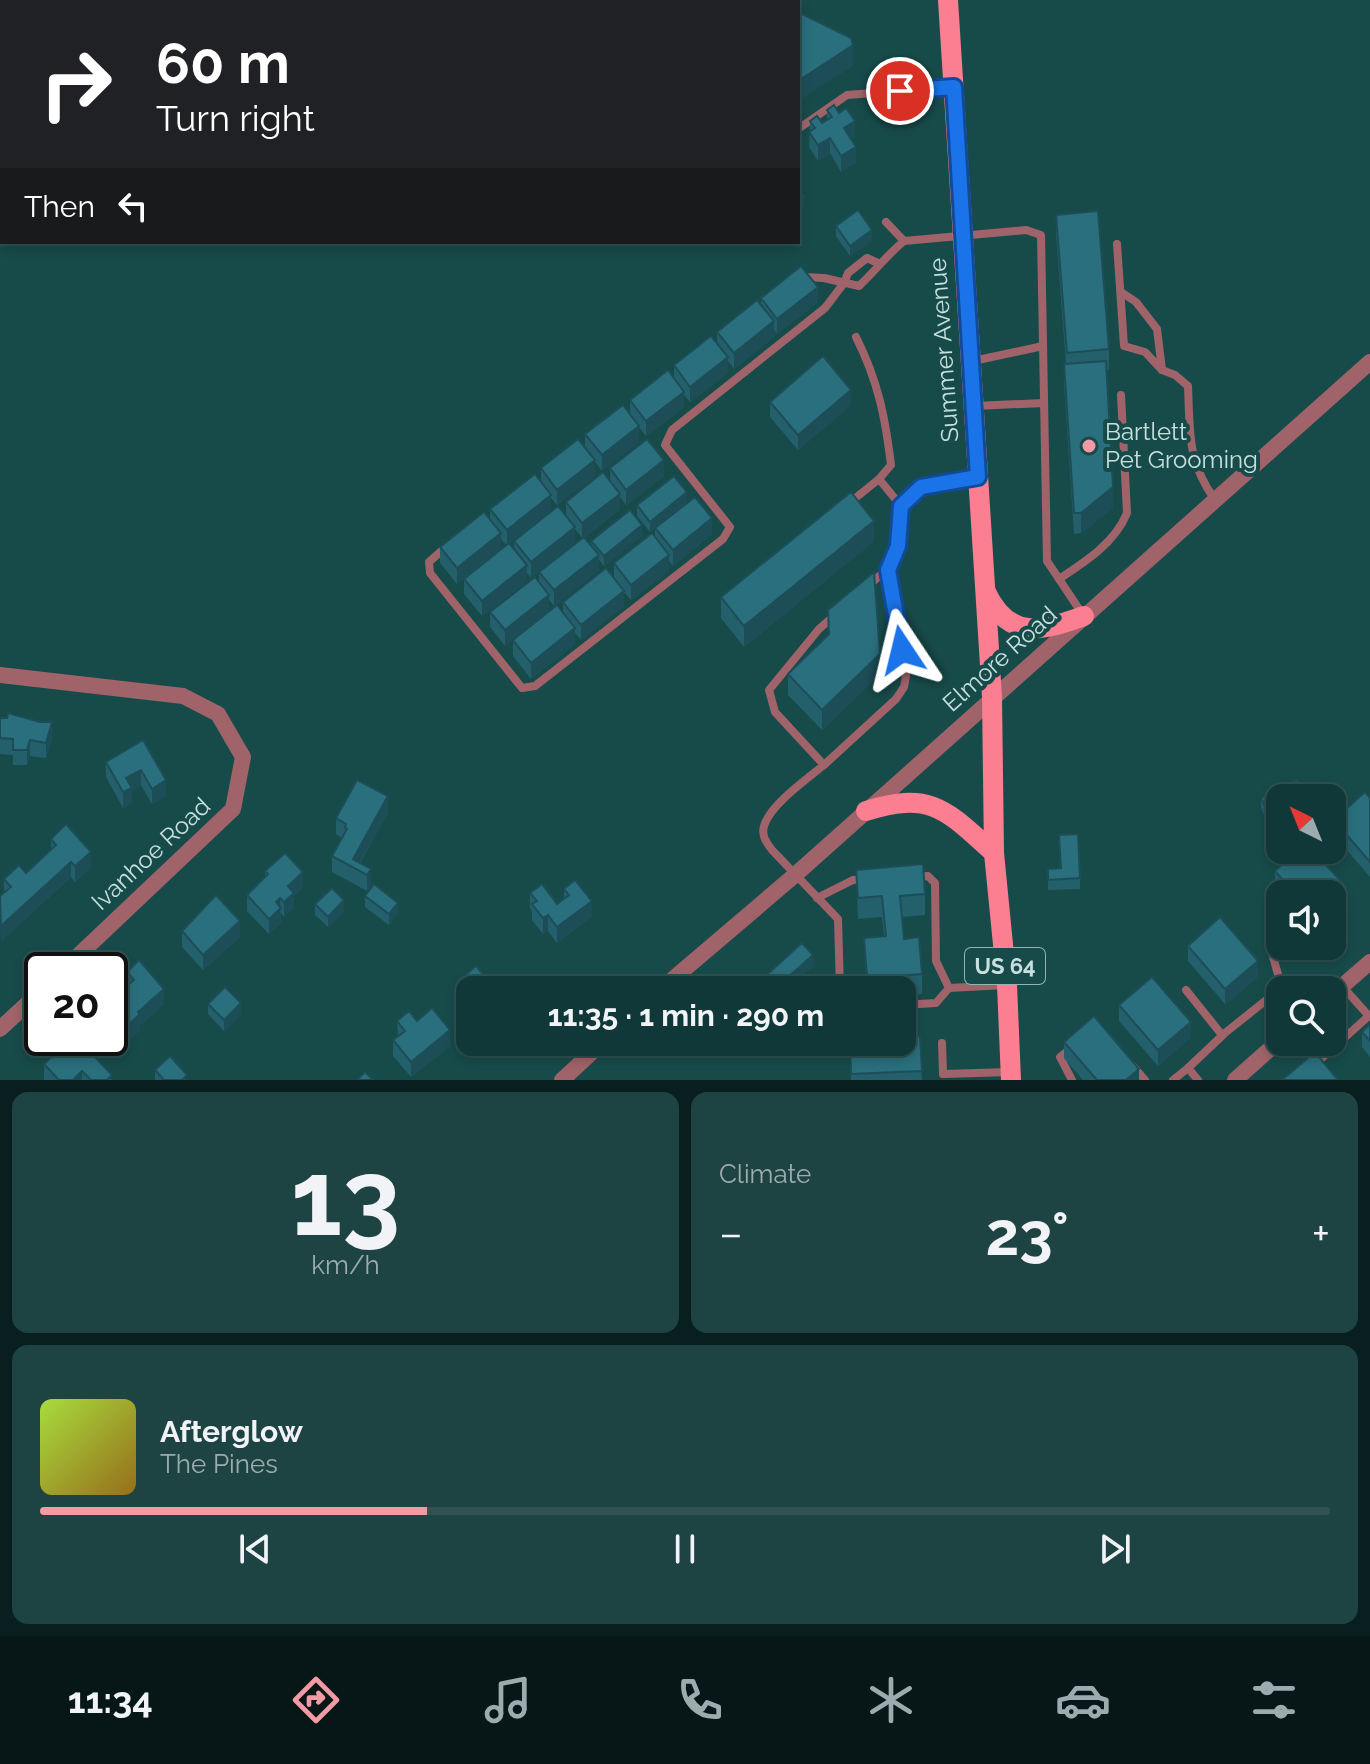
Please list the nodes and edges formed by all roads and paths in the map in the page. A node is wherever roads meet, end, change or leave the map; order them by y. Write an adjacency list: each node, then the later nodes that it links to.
1 (948, 0): 2 (main road, Summer Avenue / US 64)
2 (954, 87): 3 (lane); 5 (main road, Summer Avenue / US 64)
3 (800, 128)
4 (886, 222): 6 (lane)
5 (963, 236): 6 (lane); 13 (lane); 14 (main road, Summer Avenue / US 64)
6 (904, 241): 8 (lane)
7 (1117, 244): 11 (lane)
8 (878, 263): 9 (lane); 9 (lane)
9 (844, 283): 10 (lane); 25 (lane)
10 (792, 285)
11 (1121, 292): 16 (lane); 16 (lane)
12 (856, 337): 21 (lane)
13 (1043, 346): 14 (lane); 18 (lane)
14 (971, 362): 19 (main road, Summer Avenue / US 64)
15 (1370, 362): 22 (street, Elmore Road)
16 (1162, 370): 22 (lane)
17 (1121, 395): 27 (lane)
18 (1044, 403): 19 (lane); 27 (lane)
19 (974, 406): 20 (main road, Summer Avenue / US 64)
20 (978, 477): 23 (lane); 28 (main road, Summer Avenue / US 64)
21 (879, 479): 23 (lane); 24 (lane)
22 (1215, 500): 31 (street, Elmore Road)
23 (901, 506): 26 (lane)
24 (837, 513)
25 (453, 541)
26 (888, 570): 29 (lane); 34 (lane)
27 (1059, 579): 31 (lane)
28 (986, 592): 31 (main road); 33 (main road, Summer Avenue / US 64)
29 (856, 597)
30 (845, 606): 34 (lane)
31 (1084, 616): 33 (street, Elmore Road)
32 (0, 675): 41 (street, Ivanhoe Road)
33 (992, 697): 35 (street, Elmore Road); 36 (main road, Summer Avenue / US 64)
34 (824, 765): 37 (lane)
35 (866, 811): 36 (main road); 37 (street, Elmore Road)
36 (994, 853): 46 (main road, Summer Avenue / US 64)
37 (795, 875): 40 (lane); 43 (street, Elmore Road)
38 (898, 877): 47 (lane)
39 (868, 879): 40 (lane)
40 (817, 898): 44 (lane)
41 (82, 952)
42 (1370, 962): 45 (street)
43 (676, 976)
44 (840, 976)
45 (1346, 982)
46 (1007, 985): 47 (lane); 64 (main road, Summer Avenue / US 64)
47 (949, 988): 51 (lane)
48 (1186, 990): 55 (lane)
49 (1346, 997): 53 (lane)
50 (1266, 1000): 55 (lane)
51 (916, 1004)
52 (24, 1007): 54 (street)
53 (1370, 1016): 60 (lane)
54 (0, 1029)
55 (1222, 1035): 62 (lane)
56 (1079, 1041): 66 (lane)
57 (942, 1043): 64 (lane)
58 (1266, 1052): 70 (street)
59 (588, 1056): 65 (street)
60 (1323, 1057): 63 (lane)
61 (1126, 1058): 67 (lane)
62 (1188, 1068): 68 (lane); 69 (lane)
63 (1305, 1072)
64 (1011, 1076)
65 (562, 1080)
66 (1072, 1080)
67 (1145, 1080)
68 (1173, 1080)
69 (1198, 1080)
70 (1235, 1080)

